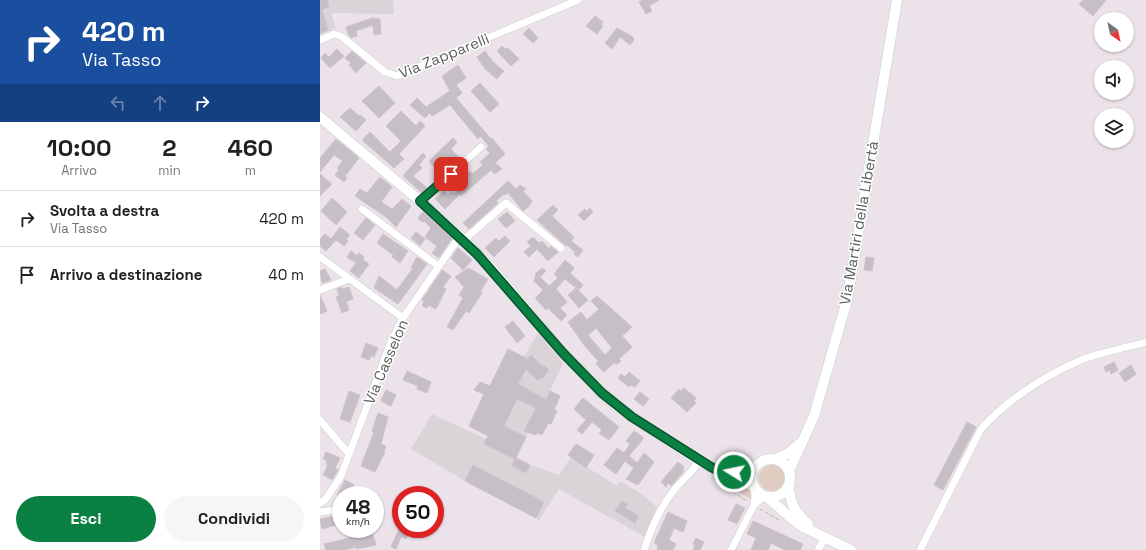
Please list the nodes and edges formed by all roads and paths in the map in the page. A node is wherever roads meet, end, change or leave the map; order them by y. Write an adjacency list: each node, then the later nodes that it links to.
1 (578, 0): 3 (street, Via Zapparelli)
2 (897, 0): 19 (main road, Via Martiri della Libertà)
3 (320, 40)
4 (320, 108): 6 (main road)
5 (320, 117): 6 (main road)
6 (330, 124): 8 (main road)
7 (481, 147): 8 (street)
8 (420, 201): 10 (main road)
9 (362, 209): 13 (street)
10 (462, 238): 11 (street, Via Casselon); 13 (street, Via Casselon); 22 (main road)
11 (560, 248)
12 (320, 257): 14 (street)
13 (438, 266): 16 (street, Via Casselon)
14 (348, 279): 15 (street); 16 (street)
15 (320, 290)
16 (403, 318): 20 (street, Via Casselon)
17 (1146, 342): 39 (street)
18 (320, 420): 20 (street)
19 (802, 441): 21 (main road); 24 (main road, Via Martiri della Libertà)
20 (349, 454): 30 (street, Via Casselon)
21 (775, 459): 23 (main road); 24 (main road)
22 (699, 461): 25 (main road); 35 (street)
23 (756, 466): 25 (main road); 27 (main road)
24 (789, 471): 28 (main road)
25 (721, 472): 27 (main road)
26 (708, 475): 31 (path)
27 (753, 485): 29 (main road); 31 (street)
28 (789, 486): 29 (main road); 34 (main road)
29 (767, 497): 31 (street); 34 (main road)
30 (320, 503)
31 (752, 504): 36 (street)
32 (332, 510): 33 (street)
33 (320, 512)
34 (822, 536): 37 (street); 38 (main road)
35 (644, 550)
36 (731, 550)
37 (818, 550)
38 (851, 550)
39 (920, 550)

